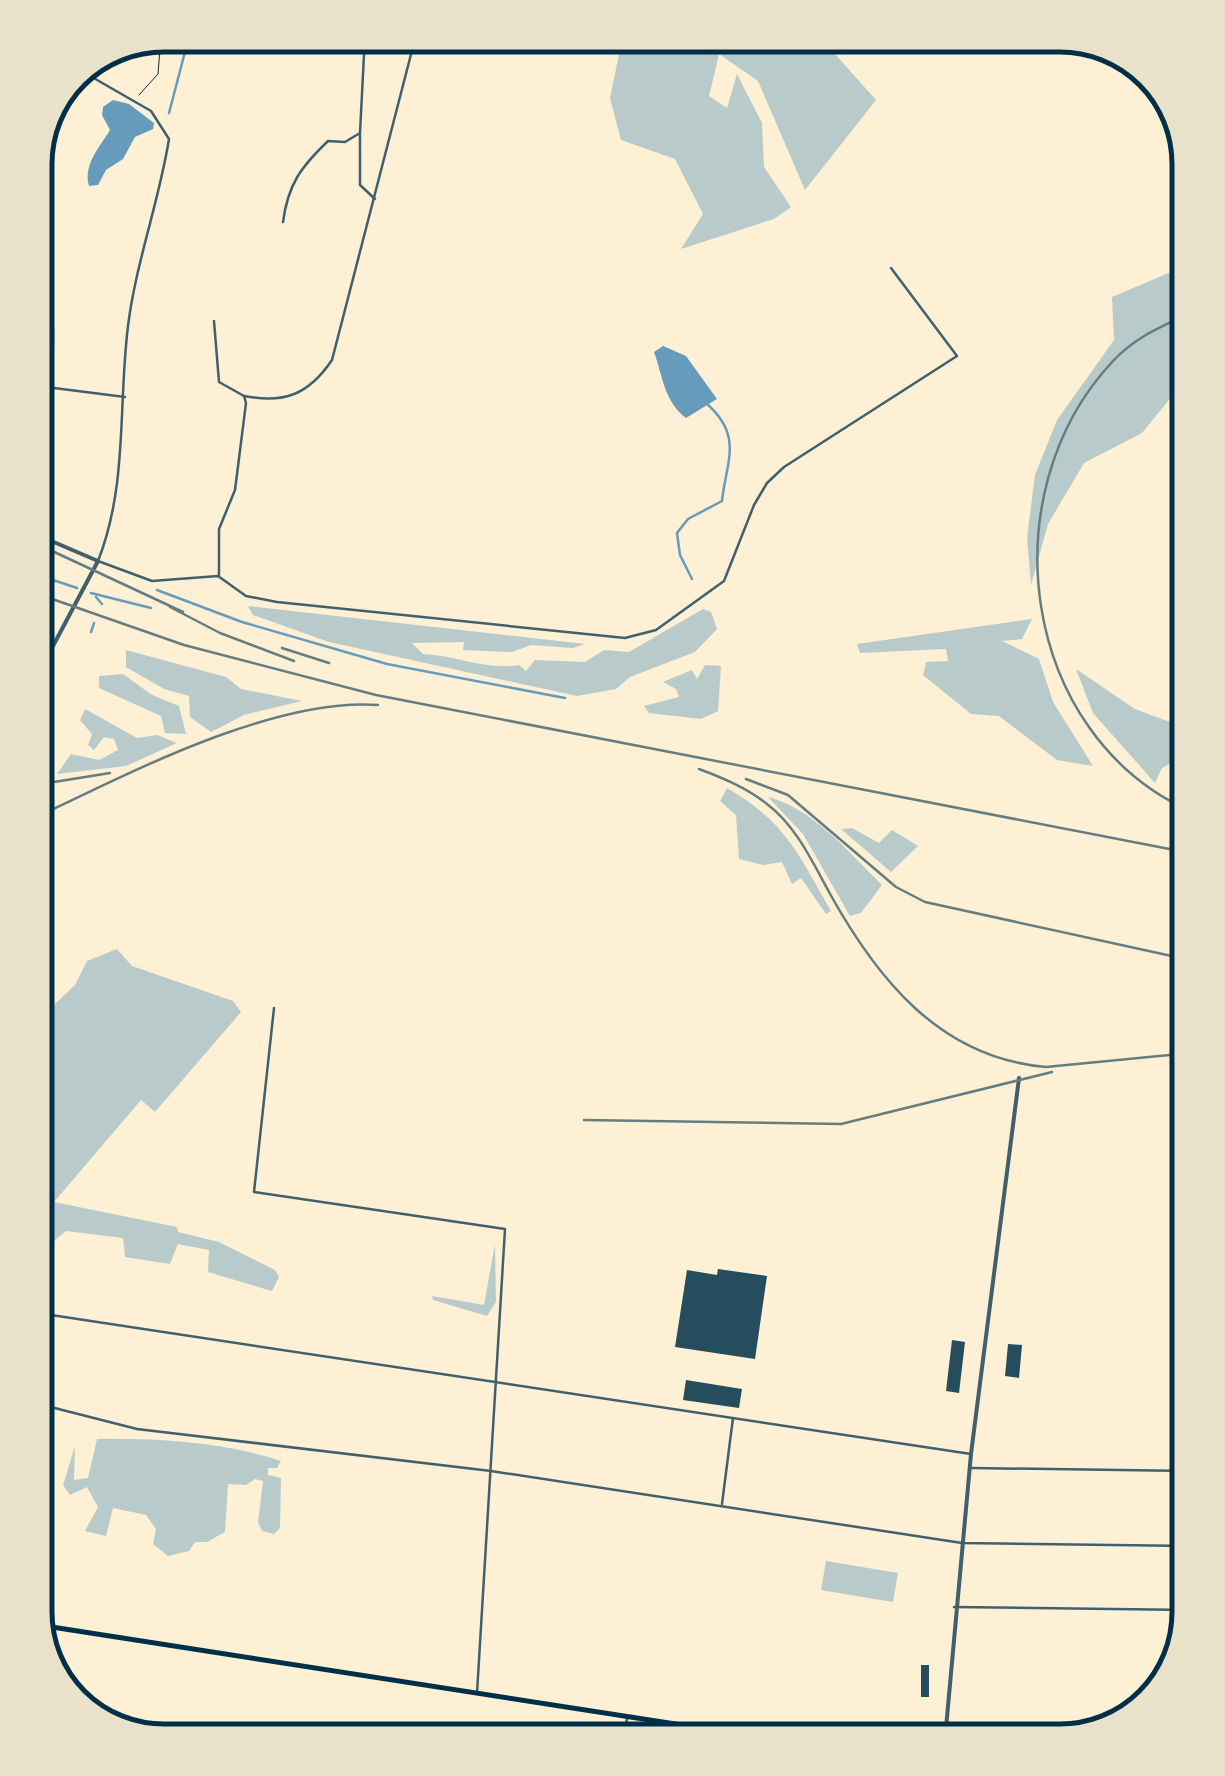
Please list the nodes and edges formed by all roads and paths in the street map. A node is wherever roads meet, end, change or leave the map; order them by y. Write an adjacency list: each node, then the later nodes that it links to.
1 (160, 53): 5 (path)
2 (364, 53): 6 (street)
3 (412, 53): 7 (street)
4 (93, 78): 14 (street)
5 (138, 96)
6 (360, 133): 7 (street); 8 (street)
7 (375, 199): 13 (street)
8 (283, 222)
9 (891, 268): 17 (street)
10 (214, 321): 13 (street)
11 (53, 328): 12 (street)
12 (53, 388): 14 (street)
13 (244, 396): 17 (street)
14 (125, 397): 16 (street)
15 (53, 542): 16 (street)
16 (98, 562): 17 (street); 18 (street)
17 (218, 576)
18 (53, 646)
19 (274, 1008): 22 (street)
20 (1019, 1078): 25 (street)
21 (53, 1315): 22 (street)
22 (498, 1380): 24 (street); 27 (street)
23 (53, 1408): 27 (street)
24 (734, 1417): 25 (street); 29 (street)
25 (970, 1454): 26 (street)
26 (970, 1468): 28 (street); 30 (street)
27 (491, 1471): 29 (street); 35 (street)
28 (1172, 1471)
29 (722, 1506): 30 (street)
30 (962, 1543): 31 (street); 32 (street)
31 (1172, 1546)
32 (954, 1607): 33 (street); 39 (street)
33 (1172, 1610)
34 (53, 1627): 35 (main road)
35 (477, 1694): 36 (main road)
36 (627, 1718): 37 (street); 38 (main road)
37 (626, 1724)
38 (666, 1724)
39 (945, 1724)

